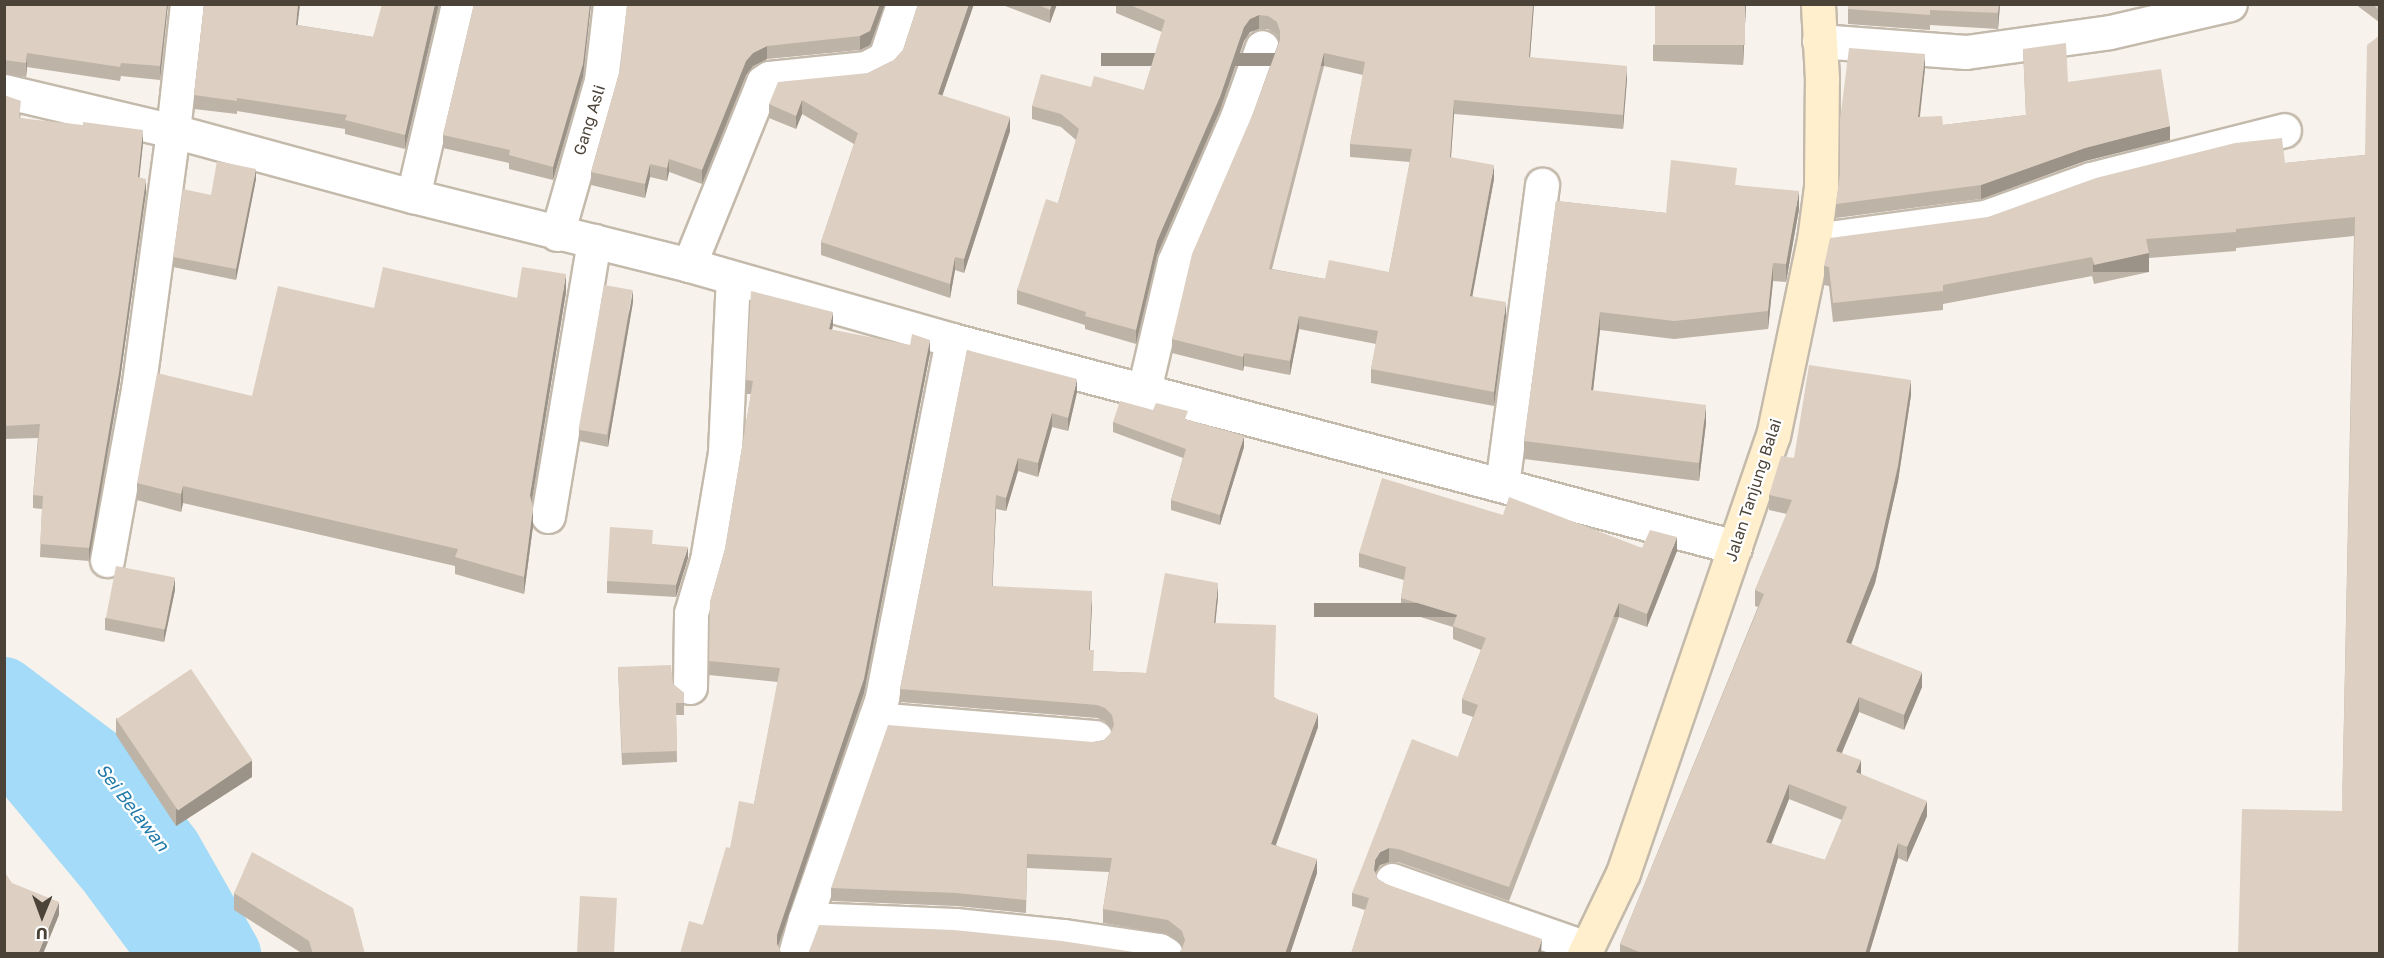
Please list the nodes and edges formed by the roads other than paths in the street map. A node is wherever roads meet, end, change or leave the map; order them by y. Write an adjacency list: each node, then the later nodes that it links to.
1 (187, 4): 11 (street)
2 (458, 4): 13 (street)
3 (610, 4): 14 (street, Gang Asli)
4 (903, 4): 17 (street)
5 (1818, 4): 7 (street, Jalan Tanjung Balai)
6 (2230, 4): 7 (street)
7 (1819, 41): 15 (street, Jalan Tanjung Balai)
8 (1262, 47): 20 (street)
9 (4, 91): 11 (street)
10 (2284, 130): 15 (street)
11 (173, 131): 13 (street); 24 (street)
12 (1542, 185): 21 (street)
13 (414, 196): 14 (street)
14 (557, 234): 16 (street)
15 (1814, 240): 23 (street, Jalan Tanjung Balai)
16 (594, 241): 17 (street); 22 (street)
17 (689, 265): 18 (street)
18 (734, 279): 19 (street); 25 (street)
19 (952, 340): 20 (street); 26 (street)
20 (1144, 390): 21 (street)
21 (1502, 485): 23 (street)
22 (548, 516)
23 (1735, 547): 30 (street, Jalan Tanjung Balai)
24 (106, 560)
25 (690, 687)
26 (875, 719): 27 (street); 29 (street)
27 (1095, 737)
28 (1392, 880): 30 (street)
29 (805, 919): 31 (street); 32 (street)
30 (1585, 951)
31 (795, 954)
32 (1166, 954)

